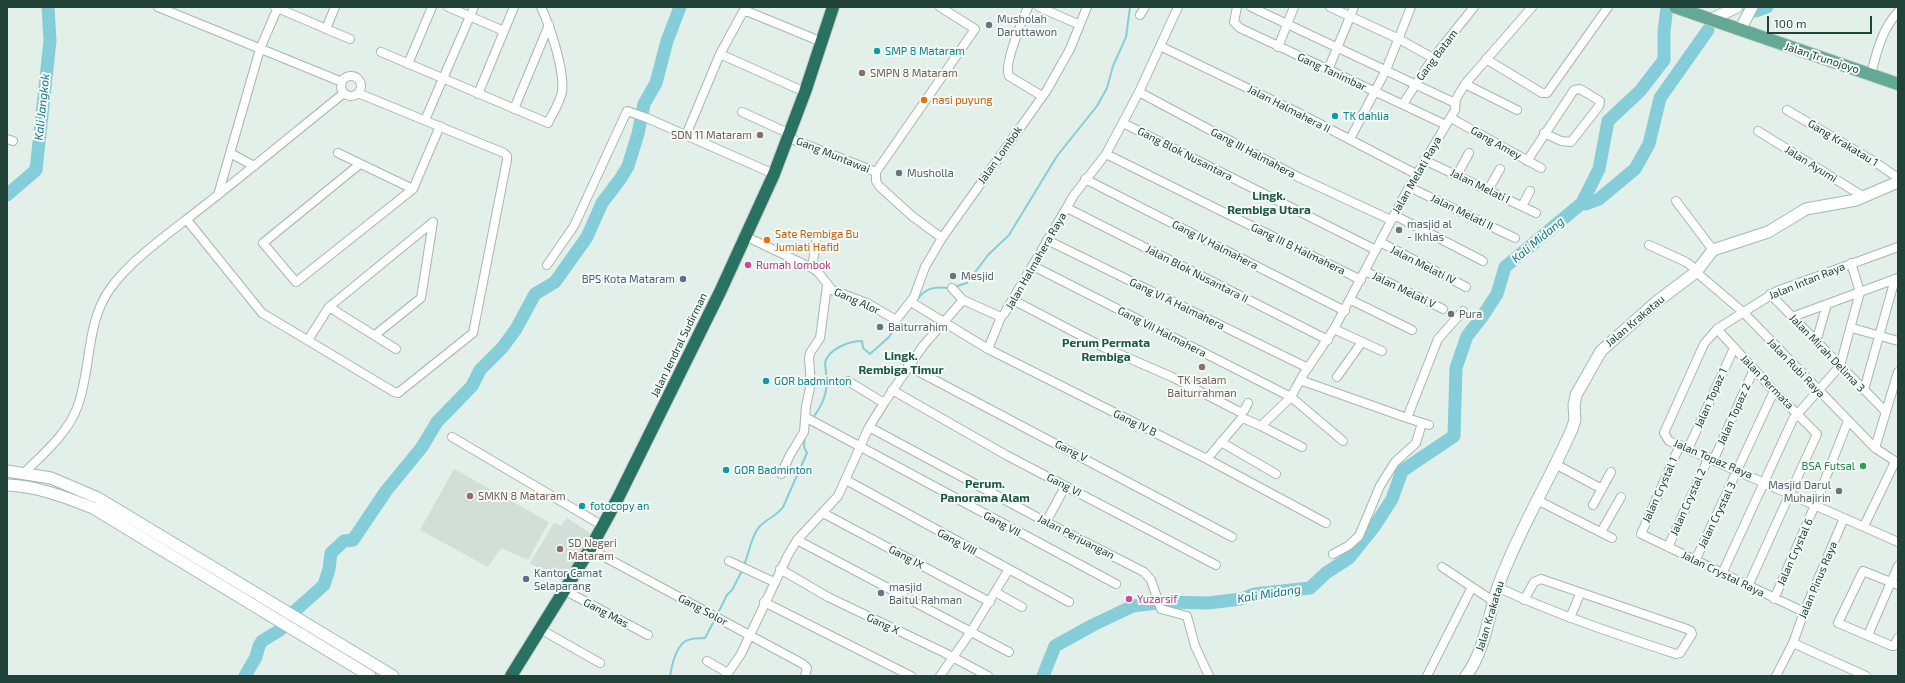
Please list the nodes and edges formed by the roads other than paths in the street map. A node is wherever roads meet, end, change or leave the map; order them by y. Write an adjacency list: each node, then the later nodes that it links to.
1 (158, 7): 45 (street)
2 (277, 7): 36 (street); 45 (street)
3 (335, 7): 36 (street)
4 (432, 7): 50 (street)
5 (448, 7): 29 (street)
6 (474, 7): 29 (street)
7 (514, 7): 38 (street)
8 (541, 7): 34 (street)
9 (833, 7): 41 (highway, Jalan Jendral Sudirman)
10 (940, 7): 91 (street)
11 (1028, 7): 65 (street)
12 (1039, 7): 35 (street)
13 (1087, 7): 35 (street, Jalan Lombok)
14 (1145, 7): 30 (street)
15 (1178, 7): 42 (street, Jalan Halmahera Raya)
16 (1237, 7): 43 (street, Gang Tanimbar)
17 (1252, 7): 33 (street)
18 (1294, 7): 33 (street)
19 (1330, 7): 31 (street)
20 (1354, 7): 31 (street)
21 (1411, 7): 40 (street)
22 (1474, 7): 48 (street, Gang Batam)
23 (1532, 7): 49 (street, Jalan Melati Raya)
24 (1608, 7): 49 (street)
25 (1677, 7): 32 (main road, Jalan Trunojoyo)
26 (1737, 7): 32 (main road)
27 (1752, 7): 37 (main road)
28 (1898, 12): 53 (street)
29 (470, 16): 38 (street); 54 (street)
30 (1140, 16)
31 (1350, 17): 40 (street); 44 (street)
32 (1712, 19): 37 (main road, Jalan Trunojoyo)
33 (1288, 24): 43 (street); 44 (street)
34 (550, 25): 68 (street); 68 (street)
35 (1080, 25): 65 (street, Jalan Lombok)
36 (326, 29): 39 (street)
37 (1740, 30): 53 (main road, Jalan Trunojoyo)
38 (504, 31): 64 (street)
39 (350, 39)
40 (1399, 39): 48 (street); 52 (street)
41 (822, 42): 47 (street); 61 (highway, Jalan Jendral Sudirman)
42 (1160, 46): 62 (street, Jalan Halmahera Raya); 80 (street, Jalan Halmahera II)
43 (1278, 47): 51 (street, Gang Tanimbar)
44 (1338, 47): 51 (street); 52 (street)
45 (260, 49): 55 (street); 81 (street)
46 (381, 52): 50 (street)
47 (720, 54): 61 (street); 78 (street)
48 (1433, 58): 56 (street, Gang Batam)
49 (1486, 59): 57 (street, Jalan Melati Raya)
50 (408, 64): 54 (street)
51 (1328, 70): 59 (street, Gang Tanimbar)
52 (1386, 70): 56 (street); 59 (street)
53 (1871, 74): 58 (main road, Jalan Trunojoyo)
54 (443, 78): 64 (street); 72 (street)
55 (342, 82): 60 (street); 63 (street)
56 (1416, 83): 66 (street); 67 (street, Gang Batam)
57 (1465, 84): 66 (street, Jalan Melati Raya); 69 (street)
58 (1898, 84)
59 (1373, 91): 67 (street, Gang Tanimbar); 80 (street)
60 (344, 92): 63 (street); 88 (street)
61 (805, 92): 79 (highway, Jalan Jendral Sudirman)
62 (1139, 92): 74 (street, Jalan Halmahera Raya); 108 (street, Gang III Halmahera)
63 (358, 93): 72 (street)
64 (478, 94): 68 (street)
65 (1042, 96): 111 (street, Jalan Lombok)
66 (1456, 103): 73 (street, Jalan Melati Raya)
67 (1403, 104): 73 (street, Gang Tanimbar)
68 (514, 109)
69 (1517, 110)
70 (1787, 110): 95 (street, Gang Krakatau 1)
71 (742, 112): 79 (street, Gang Muntawai)
72 (425, 120): 75 (street)
73 (1448, 122): 85 (street, Jalan Melati Raya); 86 (street, Gang Amey)
74 (1124, 123): 84 (street, Jalan Halmahera Raya); 116 (street, Gang Blok Nusantara)
75 (440, 126): 99 (street); 152 (street)
76 (1758, 131): 103 (street, Jalan Ayumi)
77 (1544, 133): 77 (street); 86 (street)
78 (686, 135): 92 (street); 121 (street)
79 (790, 136): 91 (street, Gang Muntawai); 92 (highway, Jalan Jendral Sudirman)
80 (1350, 140): 93 (street, Jalan Halmahera II)
81 (230, 153): 88 (street); 102 (street)
82 (338, 153): 87 (street)
83 (1469, 153): 94 (street)
84 (1106, 154): 96 (street, Jalan Halmahera Raya); 127 (street, Gang III B Halmahera)
85 (1424, 160): 93 (street, Jalan Melati Raya); 94 (street, Jalan Melati I)
86 (1527, 160): 89 (street, Gang Amey)
87 (360, 164): 99 (street); 99 (street)
88 (254, 166): 102 (street)
89 (1541, 168)
90 (1500, 170): 100 (street)
91 (876, 172): 111 (street, Gang Muntawai)
92 (774, 174): 110 (highway, Jalan Jendral Sudirman)
93 (1416, 174): 98 (street, Jalan Melati Raya)
94 (1457, 175): 100 (street, Jalan Melati I)
95 (1898, 178)
96 (1086, 179): 106 (street, Jalan Halmahera Raya); 140 (street, Gang IV Halmahera)
97 (1898, 182): 103 (main road)
98 (1408, 187): 108 (street, Jalan Melati Raya); 112 (street, Jalan Melati II)
99 (413, 189)
100 (1488, 190): 105 (street, Jalan Melati I)
101 (1530, 191): 105 (street)
102 (218, 195): 109 (street)
103 (1864, 197): 118 (main road)
104 (1676, 201): 118 (street)
105 (1522, 206): 107 (street, Jalan Melati I)
106 (1067, 208): 113 (street, Jalan Halmahera Raya); 153 (street, Jalan Blok Nusantara II)
107 (1536, 213)
108 (1392, 218): 116 (street, Jalan Melati Raya); 119 (street, Gang III Halmahera)
109 (187, 220): 152 (street); 198 (street)
110 (746, 237): 123 (street, Gang Alor); 215 (highway, Jalan Jendral Sudirman)
111 (942, 238): 136 (street, Jalan Lombok)
112 (1515, 238)
113 (1047, 240): 122 (street, Jalan Halmahera Raya); 163 (street, Gang VI A Halmahera)
114 (816, 242): 123 (street)
115 (1649, 245): 125 (street, Jalan Rubi Raya)
116 (1378, 246): 124 (street, Jalan Melati Raya); 129 (street, Jalan Melati IV)
117 (1898, 247): 120 (street, Jalan Intan Raya)
118 (1713, 250): 125 (main road, Jalan Krakatau)
119 (1484, 260)
120 (1851, 263): 131 (street); 132 (street, Jalan Intan Raya)
121 (547, 264)
122 (1033, 266): 134 (street, Jalan Halmahera Raya); 173 (street, Gang VII Halmahera)
123 (812, 268): 128 (street, Gang Alor)
124 (1365, 271): 127 (street, Jalan Melati Raya); 139 (street, Jalan Melati V)
125 (1696, 272): 142 (street, Jalan Rubi Raya); 194 (main road, Jalan Krakatau)
126 (1896, 278): 131 (street); 151 (street)
127 (1361, 280): 135 (street, Jalan Melati Raya)
128 (827, 286): 136 (street, Gang Alor); 179 (street)
129 (1466, 287)
130 (952, 288): 133 (street)
131 (1860, 292): 137 (street); 146 (street)
132 (1770, 294): 142 (street, Jalan Intan Raya); 144 (street, Jalan Mirah Delima 3)
133 (963, 300): 143 (street, Jalan Halmahera Raya); 145 (street)
134 (1013, 300): 143 (street, Jalan Halmahera Raya); 175 (street)
135 (1351, 300): 140 (street, Jalan Melati Raya); 149 (street)
136 (914, 303): 145 (street)
137 (1827, 304): 144 (street); 156 (street)
138 (329, 307): 150 (street); 150 (street); 152 (street)
139 (1443, 309)
140 (1345, 311): 147 (street, Jalan Melati Raya)
141 (1463, 311): 178 (street)
142 (1743, 312): 148 (street, Jalan Intan Raya); 172 (street, Jalan Rubi Raya)
143 (1002, 317): 159 (street)
144 (1792, 317): 156 (street, Jalan Mirah Delima 3)
145 (944, 323): 159 (street, Gang IV B); 161 (street)
146 (1852, 328): 151 (street); 162 (street)
147 (1334, 329): 153 (street, Jalan Melati Raya); 155 (street)
148 (1718, 329): 158 (street, Jalan Permata); 183 (street, Jalan Intan Raya)
149 (1412, 330)
150 (375, 335): 157 (street)
151 (1879, 336): 154 (street); 170 (street)
152 (308, 340)
153 (1328, 340): 163 (street, Jalan Melati Raya)
154 (1898, 341)
155 (1362, 342): 160 (street); 166 (street)
156 (1816, 342): 162 (street, Jalan Mirah Delima 3)
157 (396, 348)
158 (1734, 348): 164 (street, Jalan Permata); 189 (street, Jalan Topaz 1)
159 (988, 349): 191 (street, Gang IV B)
160 (1382, 351)
161 (908, 366): 169 (street); 219 (street, Gang V)
162 (1840, 366): 170 (street, Jalan Mirah Delima 3); 172 (street)
163 (1308, 368): 167 (street, Jalan Melati Raya)
164 (1754, 369): 171 (street, Jalan Permata); 192 (street, Jalan Topaz 2)
165 (1898, 372): 176 (street)
166 (1337, 377)
167 (1300, 380): 173 (street, Jalan Melati Raya); 178 (street)
168 (848, 381): 174 (street)
169 (892, 390): 174 (street); 204 (street, Gang VI)
170 (1864, 390): 176 (street, Jalan Mirah Delima 3)
171 (1774, 391): 177 (street, Jalan Permata); 195 (street, Jalan Crystal 3)
172 (1818, 391): 177 (street); 180 (street, Jalan Rubi Raya)
173 (1291, 397): 181 (street, Jalan Melati Raya); 185 (street, Gang VII Halmahera)
174 (884, 403): 182 (street)
175 (1248, 403)
176 (1886, 412): 190 (street)
177 (1797, 413): 202 (street); 206 (street, Jalan Permata)
178 (1407, 418): 225 (street)
179 (809, 419): 188 (street, Gang VII); 199 (street)
180 (1848, 421): 190 (street, Jalan Rubi Raya); 210 (street, Jalan Crystal 6)
181 (1261, 426): 186 (street); 187 (street)
182 (869, 428): 188 (street); 213 (street, Jalan Perjuangan)
183 (1665, 430): 189 (street, Jalan Topaz Raya)
184 (452, 437): 215 (street)
185 (1343, 441)
186 (1221, 442): 191 (street); 200 (street)
187 (1302, 446)
188 (860, 447): 201 (street); 236 (street, Gang VII)
189 (1684, 447): 192 (street, Jalan Topaz Raya); 218 (street, Jalan Crystal 1)
190 (1875, 448): 193 (street, Jalan Rubi Raya)
191 (1207, 458): 214 (street, Gang IV B)
192 (1711, 458): 195 (street, Jalan Topaz Raya); 223 (street, Jalan Crystal 2)
193 (1896, 462): 216 (street)
194 (1555, 464): 205 (street); 208 (main road, Jalan Krakatau)
195 (1738, 470): 202 (street, Jalan Topaz Raya); 227 (street, Jalan Crystal 3)
196 (7, 471): 198 (main road)
197 (1611, 472): 205 (street)
198 (24, 473): 250 (main road)
199 (781, 474)
200 (1276, 474)
201 (846, 480): 211 (street); 232 (street, Gang VIII)
202 (1765, 482): 206 (street, Jalan Topaz Raya); 233 (street)
203 (7, 485): 250 (main road)
204 (1065, 486): 213 (street); 228 (street, Gang VI)
205 (1602, 489): 209 (street)
206 (1791, 494): 210 (street, Jalan Topaz Raya); 237 (street)
207 (1621, 498): 217 (street)
208 (1537, 500): 217 (street); 239 (main road, Jalan Krakatau)
209 (1593, 505)
210 (1816, 505): 212 (street, Jalan Topaz Raya); 243 (street, Jalan Crystal 6)
211 (822, 513): 221 (street); 247 (street, Gang IX)
212 (1844, 518): 216 (street, Jalan Topaz Raya); 251 (street, Jalan Pinus Raya)
213 (1046, 522): 274 (street, Jalan Perjuangan)
214 (1326, 522)
215 (602, 526): 224 (highway, Jalan Jendral Sudirman)
216 (1864, 526): 222 (street, Jalan Topaz Raya)
217 (1601, 532): 220 (street)
218 (1642, 535): 223 (street, Jalan Crystal Raya)
219 (1232, 537)
220 (1612, 538)
221 (797, 540): 231 (street); 255 (street)
222 (1897, 541)
223 (1668, 547): 227 (street, Jalan Crystal Raya)
224 (590, 549): 240 (highway, Jalan Jendral Sudirman); 256 (street, Gang Solor)
225 (1333, 554)
226 (729, 561): 234 (street)
227 (1695, 561): 233 (street, Jalan Crystal Raya)
228 (1216, 565)
229 (1898, 566): 235 (street)
230 (1442, 567): 238 (street)
231 (780, 569): 234 (street); 262 (street, Gang X)
232 (1009, 569): 241 (street); 248 (street, Gang VIII)
233 (1722, 574): 237 (street, Jalan Crystal Raya)
234 (774, 582): 246 (street)
235 (1895, 583): 258 (street); 258 (street)
236 (1116, 584)
237 (1748, 586): 243 (street, Jalan Crystal Raya)
238 (1472, 587): 245 (street); 275 (street)
239 (1497, 588): 244 (street); 245 (main road, Jalan Krakatau)
240 (564, 590): 254 (highway, Jalan Jendral Sudirman); 257 (street, Gang Mas)
241 (996, 592): 247 (street); 249 (street)
242 (1580, 594): 244 (street); 252 (street); 252 (street)
243 (1774, 599): 251 (street, Jalan Crystal Raya)
244 (1524, 600): 252 (street)
245 (1493, 601): 276 (main road, Jalan Krakatau)
246 (764, 602): 256 (street); 271 (street)
247 (990, 602): 255 (street)
248 (1069, 602)
249 (1022, 607)
250 (276, 612): 253 (main road)
251 (1804, 612): 260 (street, Jalan Pinus Raya)
252 (1570, 618)
253 (300, 627): 267 (main road); 268 (main road)
254 (540, 628): 264 (street); 269 (highway, Jalan Jendral Sudirman)
255 (970, 633): 261 (street); 262 (street)
256 (750, 634): 266 (street); 270 (street, Gang Solor)
257 (648, 635)
258 (1868, 635): 259 (street)
259 (1898, 638)
260 (1793, 643): 265 (street); 277 (street, Jalan Pinus Raya)
261 (1009, 652)
262 (954, 657): 272 (street); 273 (street, Gang X)
263 (707, 661): 266 (street)
264 (600, 663)
265 (1850, 673): 278 (street)
266 (727, 674)
267 (370, 676)
268 (393, 676)
269 (511, 676)
270 (805, 676)
271 (912, 676)
272 (940, 676)
273 (988, 676)
274 (1209, 676)
275 (1427, 676)
276 (1466, 676)
277 (1776, 676)
278 (1866, 676)

